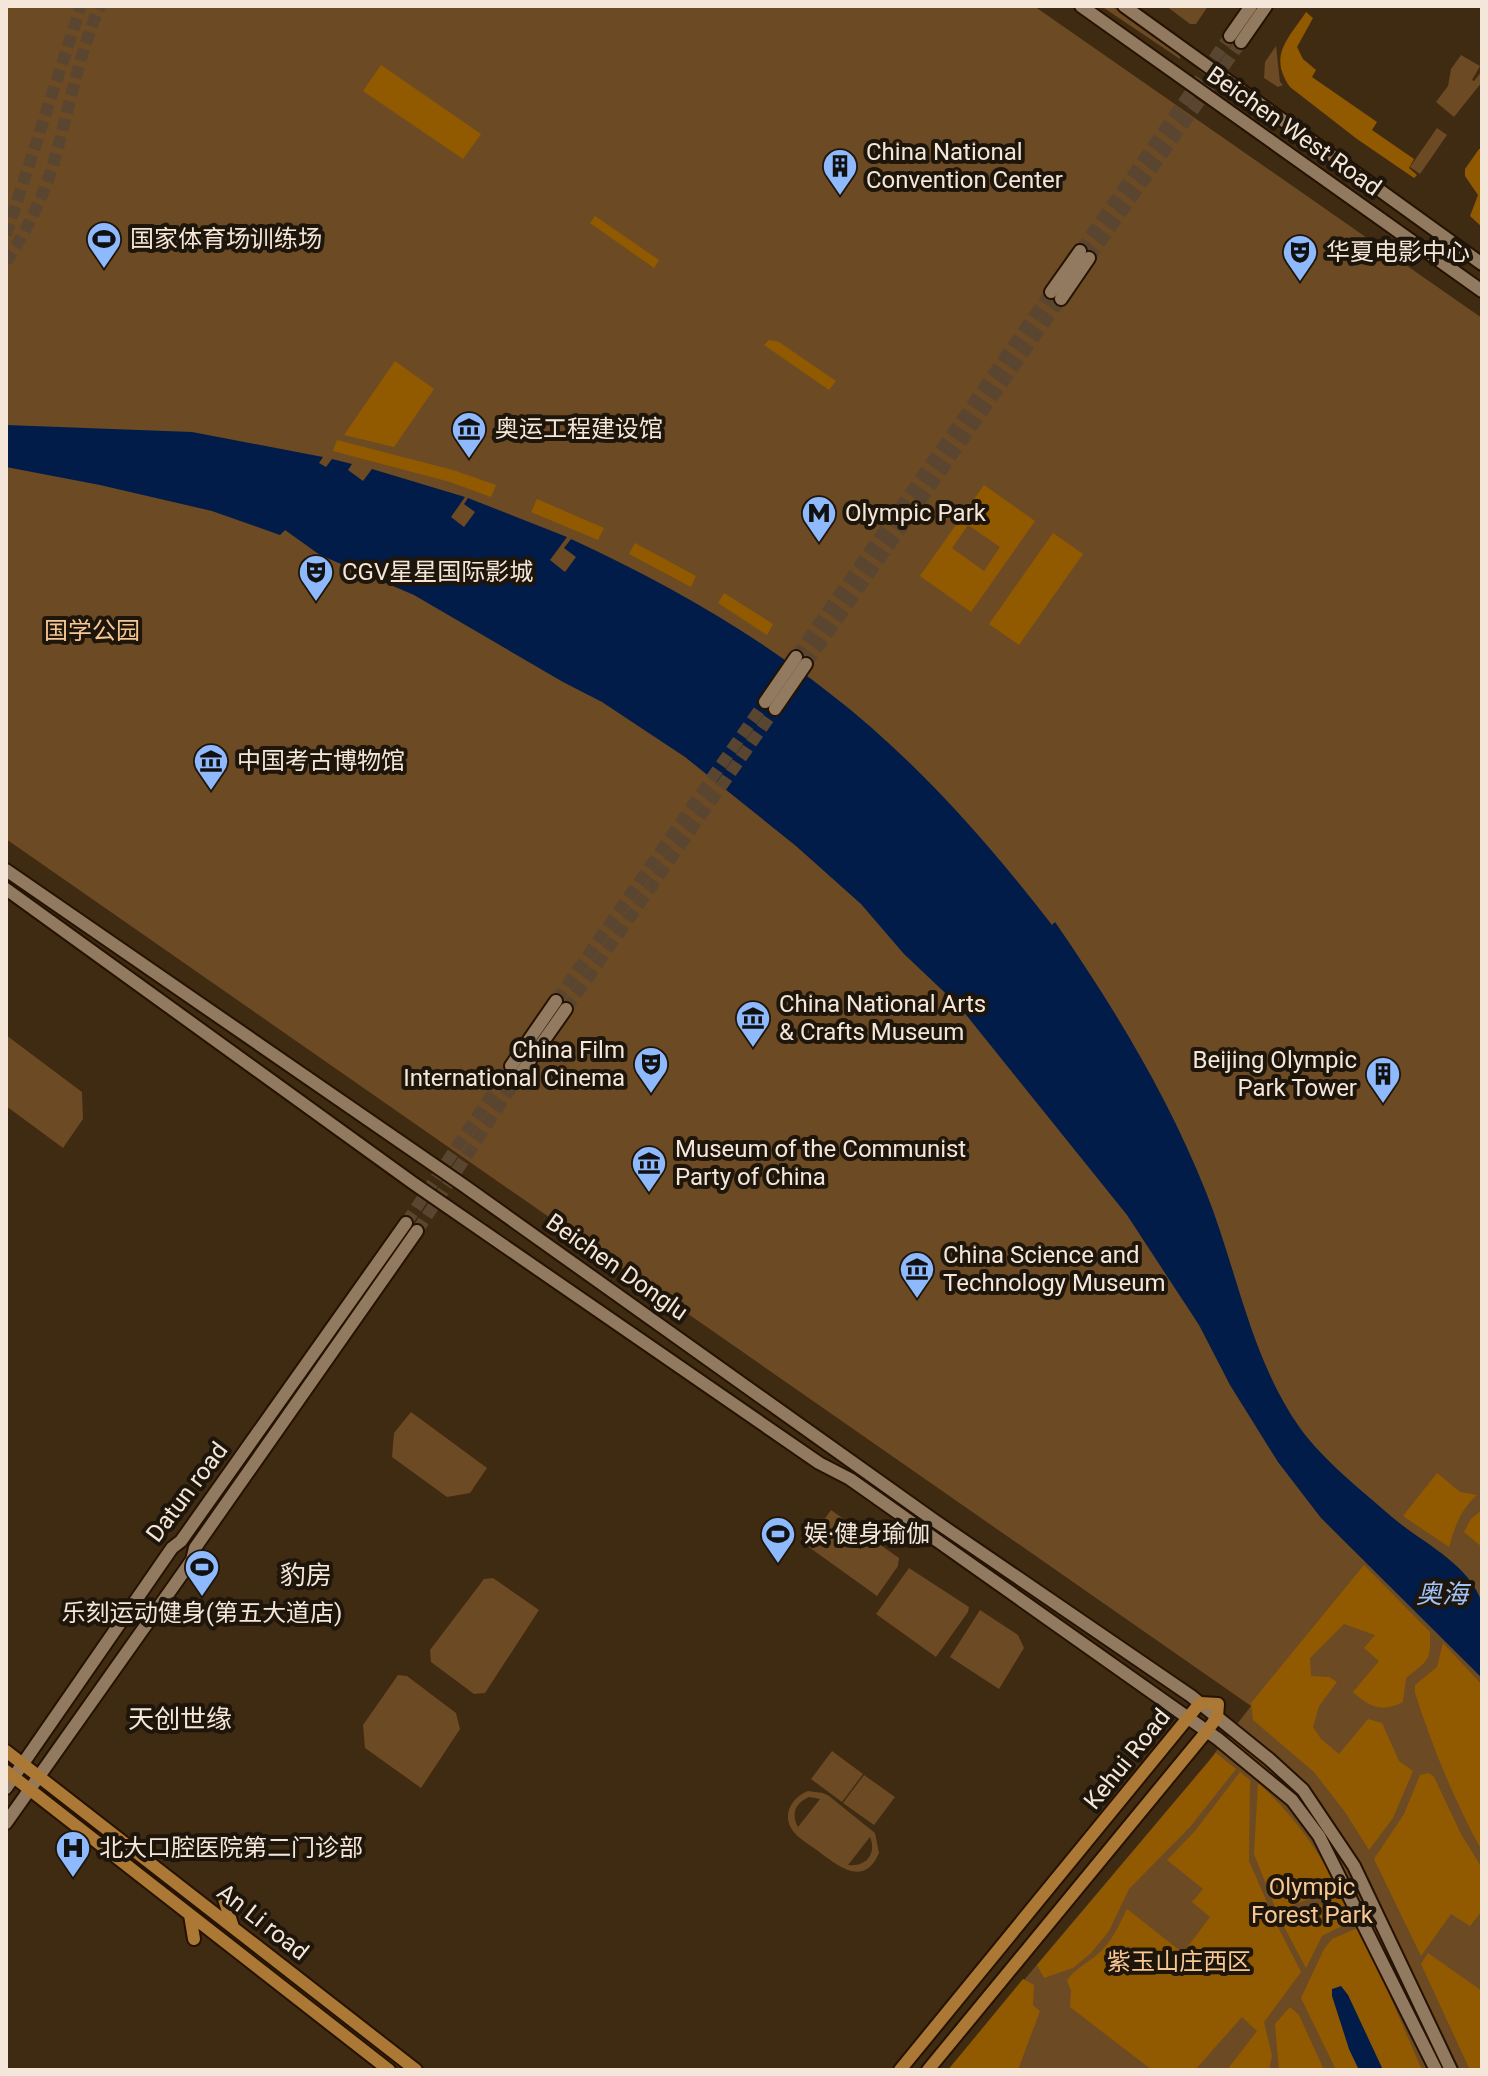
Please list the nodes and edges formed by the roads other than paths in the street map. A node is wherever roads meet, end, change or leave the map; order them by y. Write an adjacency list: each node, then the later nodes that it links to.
1 (1081, 6): 7 (main road, Beichen West Road)
2 (1124, 6): 6 (main road, Beichen West Road)
3 (1251, 6): 4 (main road)
4 (1266, 6)
5 (1084, 255): 8 (main road)
6 (1482, 264)
7 (1482, 291)
8 (1056, 295)
9 (801, 661): 10 (main road)
10 (770, 705)
11 (6, 870): 17 (main road, Beichen Donglu)
12 (6, 889): 19 (main road, Beichen Donglu)
13 (561, 1005): 14 (main road)
14 (516, 1070)
15 (406, 1223): 22 (main road, Datun road)
16 (417, 1231): 24 (main road)
17 (1200, 1703): 18 (main road, Kehui Road); 19 (main road, Kehui Road)
18 (1217, 1717): 20 (main road, Kehui Road); 37 (main road)
19 (1189, 1718): 20 (main road, Beichen Donglu); 34 (main road, Kehui Road)
20 (1207, 1731): 35 (main road, Kehui Road); 36 (main road, Beichen Donglu)
21 (6, 1751): 22 (main road, An Li road)
22 (23, 1764): 23 (main road, Datun road); 24 (main road, An Li road)
23 (10, 1774): 25 (main road, Datun road); 26 (main road, An Li road)
24 (39, 1777): 26 (main road); 30 (main road, An Li road)
25 (6, 1788)
26 (30, 1789): 27 (main road); 29 (main road, An Li road)
27 (6, 1823)
28 (224, 1899): 30 (main road)
29 (190, 1915): 31 (main road); 32 (main road, An Li road)
30 (233, 1927): 33 (main road, An Li road)
31 (194, 1939)
32 (389, 2070)
33 (416, 2070)
34 (900, 2070)
35 (928, 2070)
36 (1436, 2070)
37 (1451, 2070)

